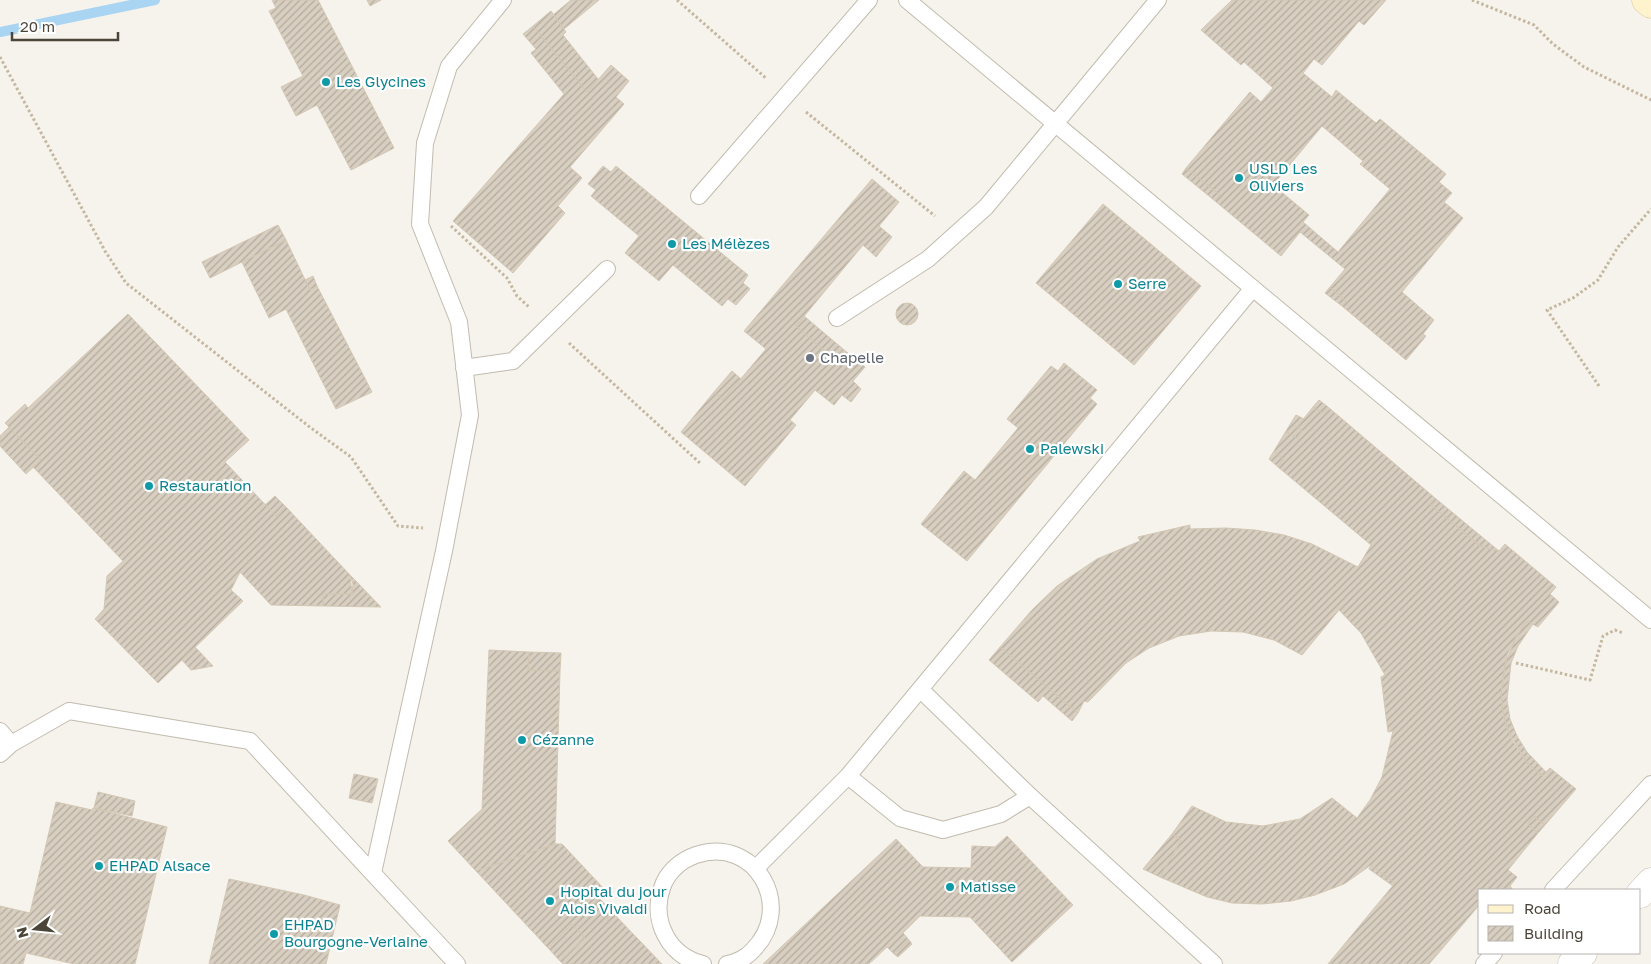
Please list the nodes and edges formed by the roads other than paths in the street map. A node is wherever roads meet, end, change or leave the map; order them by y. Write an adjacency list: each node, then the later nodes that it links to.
1 (503, 0): 12 (lane)
2 (869, 0): 8 (lane)
3 (907, 0): 7 (lane)
4 (1158, 0): 7 (lane)
5 (1646, 0): 6 (main road)
6 (1651, 4)
7 (1055, 123): 10 (lane); 11 (lane)
8 (699, 196)
9 (607, 269): 12 (lane)
10 (1253, 288): 13 (lane); 14 (lane)
11 (837, 318)
12 (464, 368): 21 (lane)
13 (1651, 620)
14 (921, 690): 17 (lane); 19 (lane)
15 (0, 731): 16 (lane)
16 (6, 749): 21 (lane)
17 (848, 776): 19 (lane); 20 (lane)
18 (1651, 784): 23 (lane)
19 (1030, 796): 27 (lane)
20 (756, 868): 29 (lane); 30 (lane)
21 (373, 873): 28 (lane)
22 (1651, 882): 24 (street)
23 (1554, 889)
24 (1641, 893)
25 (1493, 954): 31 (lane)
26 (1582, 954): 32 (street)
27 (1212, 963)
28 (458, 964)
29 (703, 964)
30 (727, 964)
31 (1484, 964)
32 (1572, 964)

